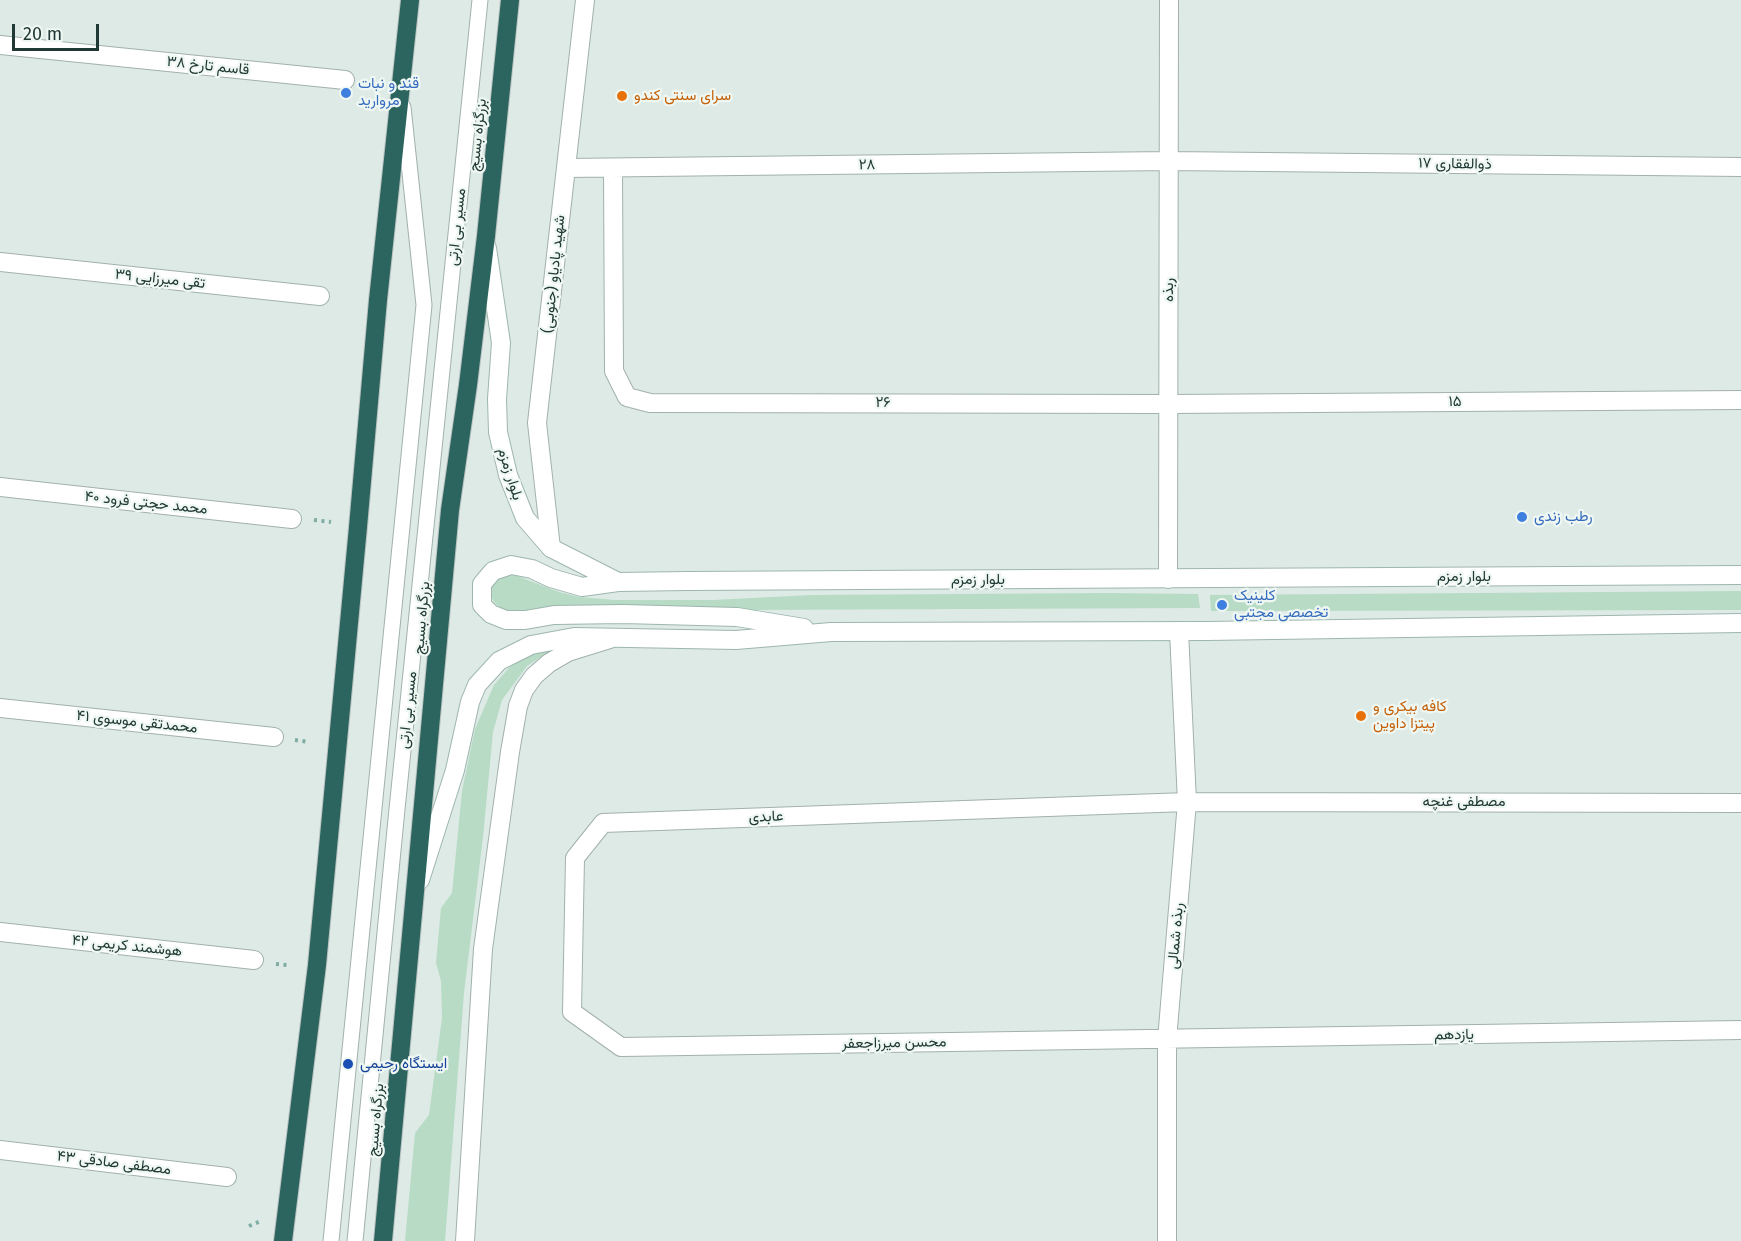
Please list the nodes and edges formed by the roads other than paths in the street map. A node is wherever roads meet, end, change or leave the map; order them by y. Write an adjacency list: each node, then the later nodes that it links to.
1 (410, 0): 8 (highway)
2 (480, 0): 42 (lane, مسیر بی ارتی)
3 (510, 0): 13 (highway, بزرگراه بسیج)
4 (585, 0): 11 (street, شهید پادیاو (جنوبی))
5 (1168, 0): 9 (street, ربذه)
6 (0, 45): 7 (street, قاسم تارخ ۳۸)
7 (345, 80)
8 (401, 83): 40 (highway); 41 (lane, مسیر بی ارتی)
9 (1168, 161): 10 (street, ذوالفقاری ۱۷); 12 (street, ۲۸); 17 (street, ربذه)
10 (1741, 167)
11 (566, 168): 12 (street, ۲۸); 20 (street, شهید پادیاو (جنوبی))
12 (613, 168): 17 (street, ۲۶)
13 (486, 236): 20 (street, بلوار زمزم); 32 (highway, بزرگراه بسیج)
14 (0, 262): 15 (street, تقی میرزایی ۳۹)
15 (320, 296)
16 (1741, 400): 17 (street, ۱۵)
17 (1169, 404): 22 (street, ربذه)
18 (0, 487): 19 (street, محمد حجتی فرود ۴۰)
19 (292, 519)
20 (551, 548): 23 (street, بلوار زمزم)
21 (1741, 575): 22 (street, بلوار زمزم)
22 (1168, 579): 23 (street, بلوار زمزم)
23 (618, 582): 26 (street)
24 (1741, 623): 25 (street)
25 (1179, 631): 26 (street); 30 (street, ربذه شمالی)
26 (831, 633): 27 (street)
27 (613, 638): 32 (street); 44 (street)
28 (0, 708): 29 (street, محمدتقی موسوی ۴۱)
29 (274, 737)
30 (1187, 802): 31 (street, مصطفی غنچه); 36 (street, ربذه شمالی); 37 (street, عابدی)
31 (1741, 803)
32 (414, 899): 43 (highway, بزرگراه بسیج)
33 (0, 932): 34 (street, هوشمند کریمی ۴۲)
34 (254, 960)
35 (1741, 1030): 36 (street, یازدهم)
36 (1167, 1040): 37 (street, محسن میرزاجعفر); 45 (street, ربذه شمالی)
37 (621, 1047)
38 (0, 1150): 39 (street, مصطفی صادقی ۴۳)
39 (227, 1177)
40 (283, 1241)
41 (331, 1241)
42 (355, 1241)
43 (383, 1241)
44 (465, 1241)
45 (1167, 1241)

